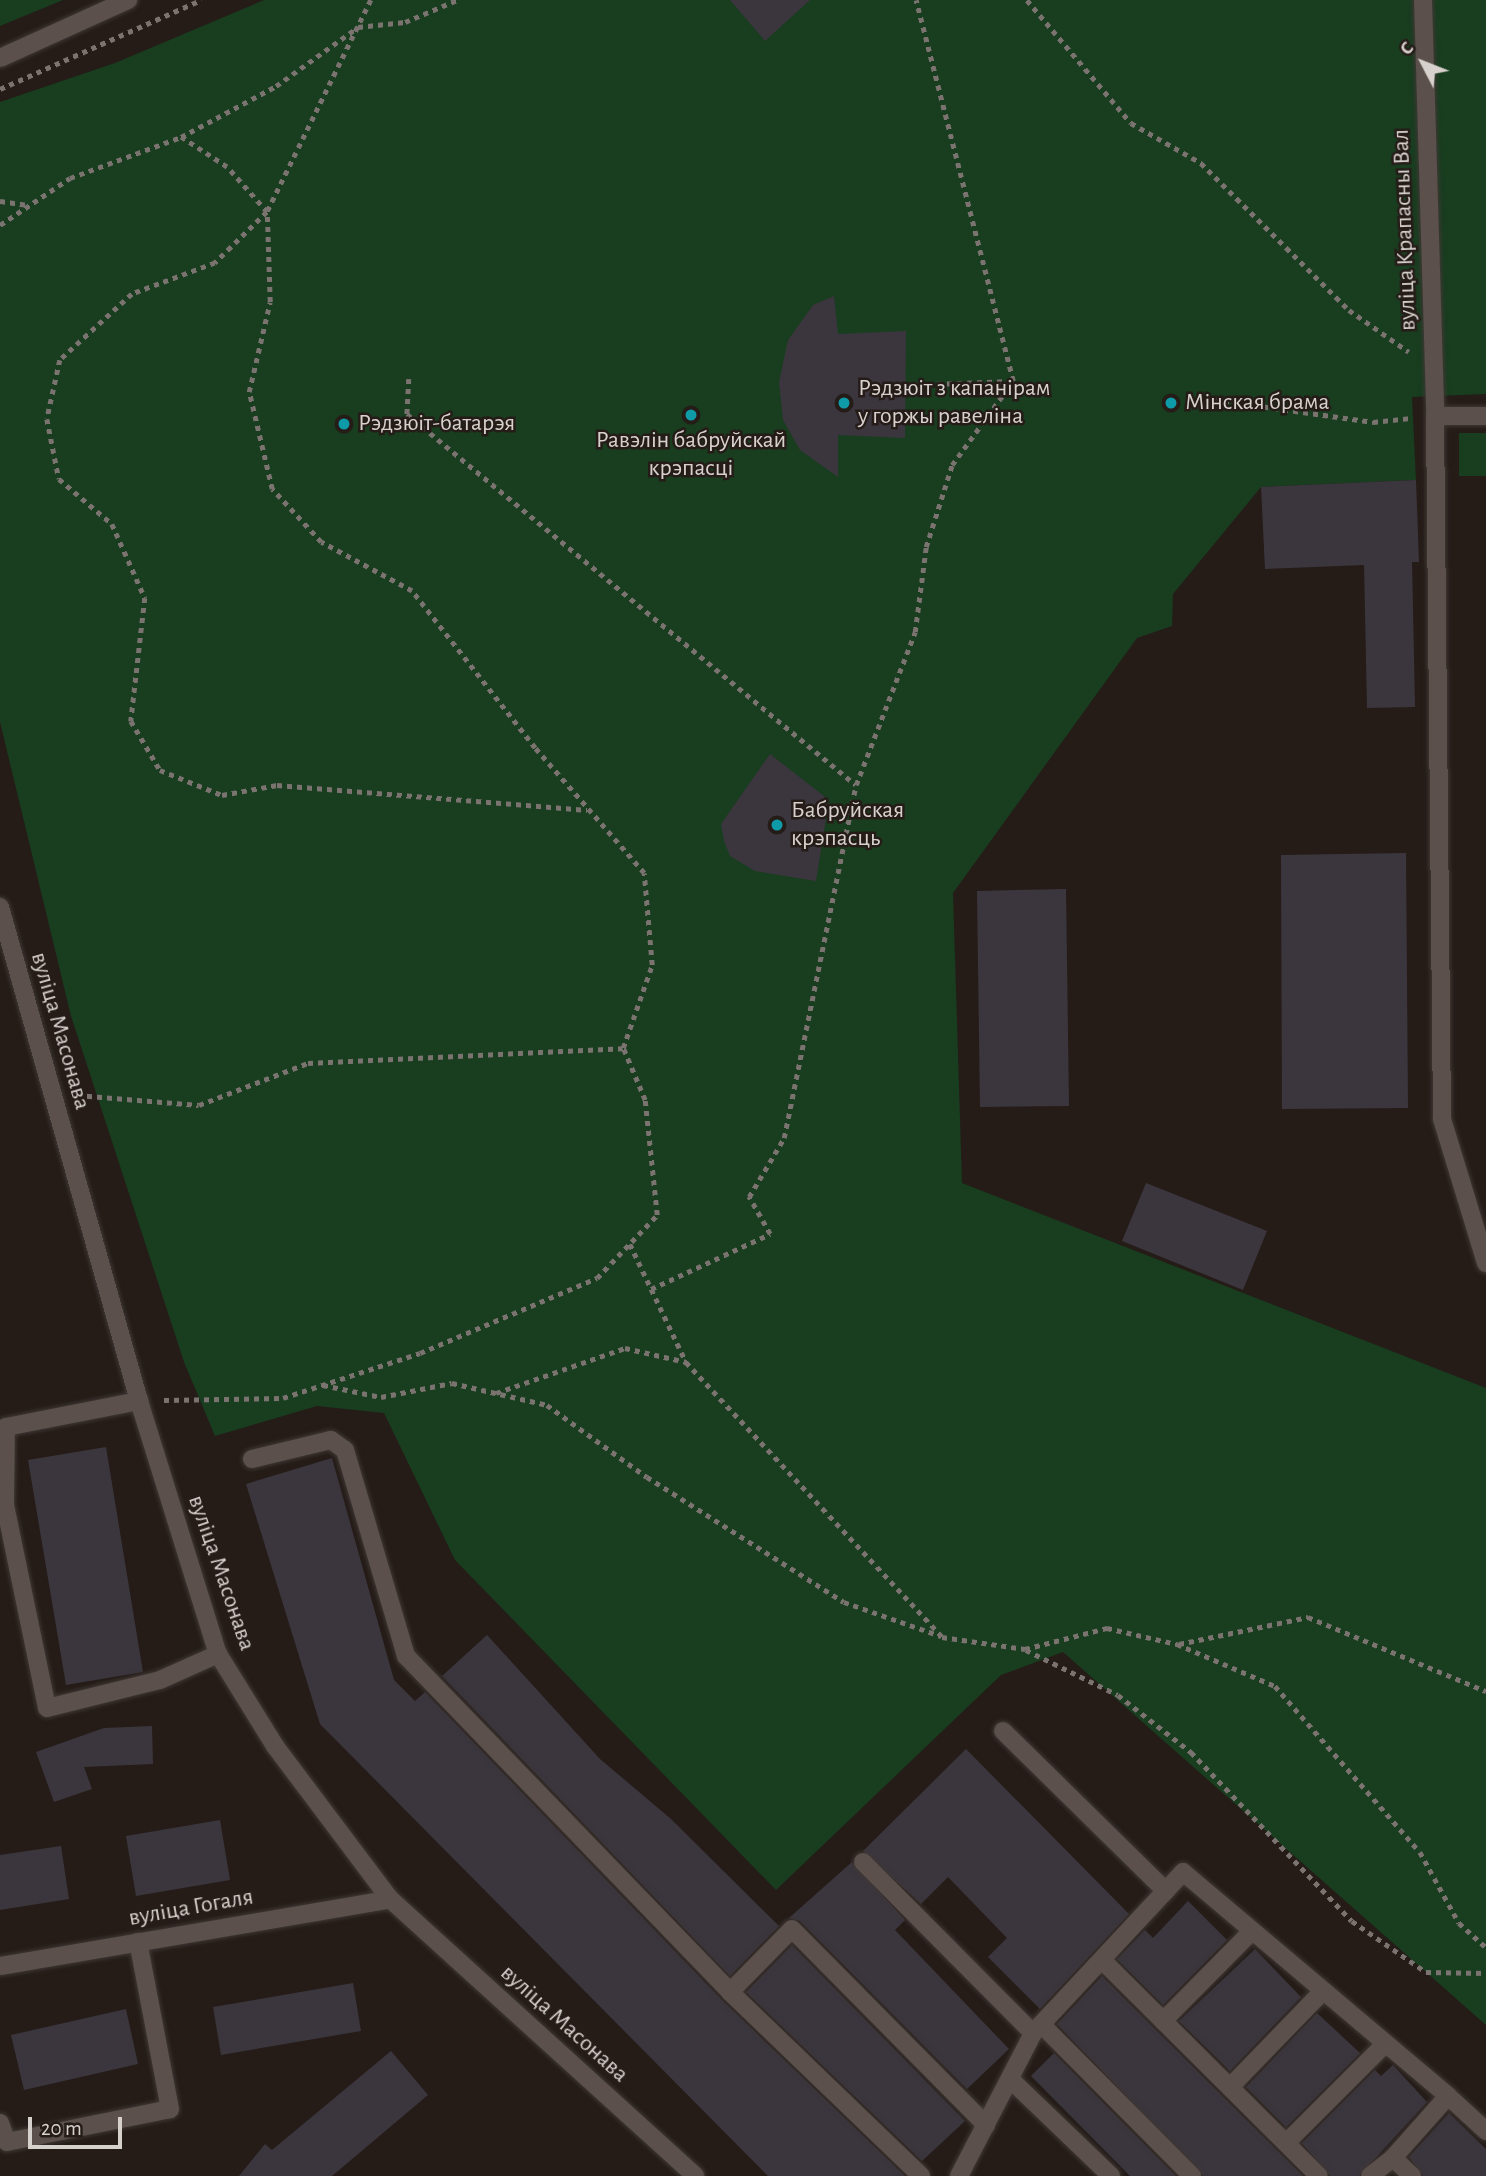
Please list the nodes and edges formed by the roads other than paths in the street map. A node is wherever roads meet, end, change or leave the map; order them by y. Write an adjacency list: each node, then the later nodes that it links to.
1 (128, 0): 3 (street)
2 (1423, 0): 4 (street, вуліца Крапасны Вал)
3 (0, 58)
4 (1435, 416): 5 (street); 7 (street, вуліца Крапасны Вал)
5 (1486, 416)
6 (0, 907): 8 (street, вуліца Масонава)
7 (1486, 1263)
8 (138, 1401): 10 (street); 11 (street, вуліца Масонава)
9 (252, 1459): 21 (street)
10 (2, 1505): 11 (street)
11 (218, 1654): 15 (street, вуліца Масонава)
12 (1003, 1731): 14 (street)
13 (863, 1862): 23 (street)
14 (1166, 1891): 16 (street); 18 (street)
15 (390, 1899): 17 (street, вуліца Гогаля); 33 (street, вуліца Масонава)
16 (1252, 1931): 20 (street); 22 (street)
17 (138, 1942): 19 (street, вуліца Гогаля); 28 (street)
18 (1102, 1960): 22 (street); 23 (street)
19 (0, 1966)
20 (1324, 1991): 24 (street); 26 (street)
21 (730, 1992): 29 (street); 34 (street)
22 (1163, 2021): 26 (street)
23 (1038, 2029): 25 (street); 37 (street)
24 (1385, 2044): 27 (street); 31 (street)
25 (1010, 2079): 29 (street); 36 (street)
26 (1230, 2087): 31 (street)
27 (1448, 2096): 30 (street); 32 (street)
28 (0, 2123)
29 (986, 2125): 35 (street)
30 (1486, 2131)
31 (1286, 2143): 38 (street)
32 (1393, 2158): 39 (street); 40 (street)
33 (695, 2176)
34 (921, 2176)
35 (959, 2176)
36 (1111, 2176)
37 (1192, 2176)
38 (1319, 2176)
39 (1370, 2176)
40 (1412, 2176)

